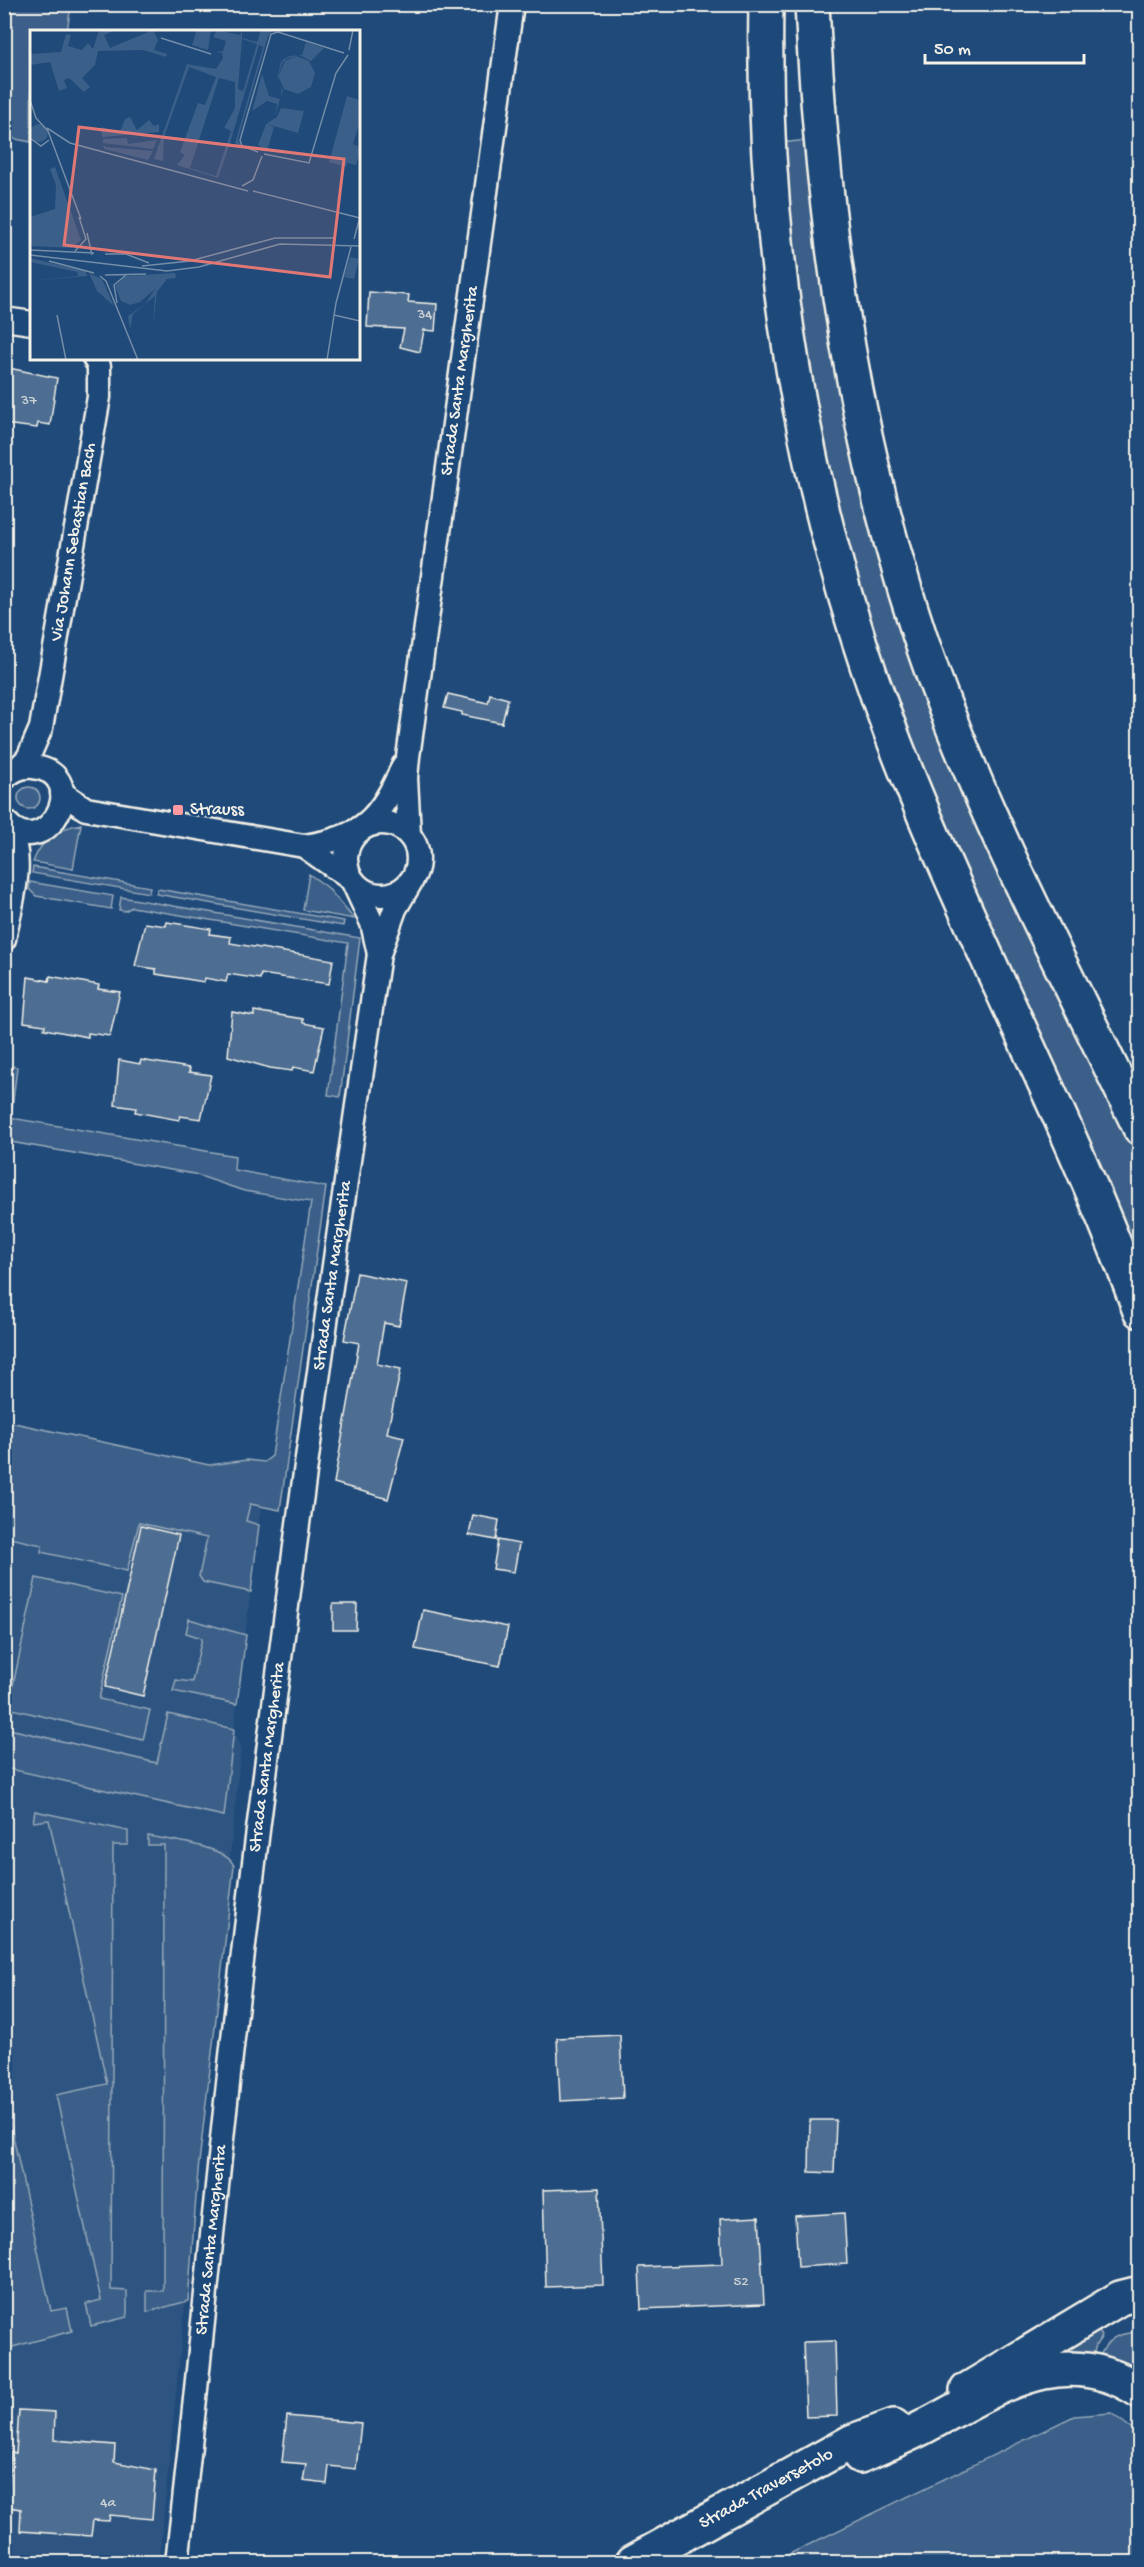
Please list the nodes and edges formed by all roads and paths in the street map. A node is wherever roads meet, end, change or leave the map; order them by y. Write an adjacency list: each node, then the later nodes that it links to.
1 (512, 4): 8 (street, Strada Santa Margherita)
2 (766, 4): 24 (main road)
3 (812, 4): 23 (main road)
4 (4, 319): 5 (street)
5 (30, 323)
6 (95, 360): 7 (street, Via Johann Sebastian Bach)
7 (41, 728): 9 (street, Via Johann Sebastian Bach); 10 (street, Via Johann Sebastian Bach)
8 (408, 757): 15 (street, Strada Santa Margherita); 16 (street, Strada Santa Margherita)
9 (47, 771): 10 (street); 11 (street)
10 (11, 774)
11 (62, 793): 12 (street); 14 (street)
12 (86, 809): 14 (street); 17 (street)
13 (6, 822): 14 (street); 18 (street)
14 (46, 826): 18 (street)
15 (364, 827): 16 (street); 17 (street); 19 (street, Strada Santa Margherita)
16 (409, 835): 20 (street, Strada Santa Margherita)
17 (304, 846): 19 (street)
18 (19, 858): 21 (street)
19 (352, 880): 20 (street); 22 (street, Strada Santa Margherita)
20 (412, 880): 22 (street, Strada Santa Margherita)
21 (4, 939)
22 (379, 954): 29 (street, Strada Santa Margherita)
23 (1140, 1128)
24 (1140, 1311)
25 (1133, 2289): 27 (main road, Strada Traversetolo)
26 (1140, 2391): 28 (main road)
27 (901, 2423): 28 (main road, Strada Traversetolo); 30 (main road, Strada Traversetolo)
28 (860, 2456): 31 (main road, Strada Traversetolo)
29 (177, 2562)
30 (633, 2562)
31 (665, 2562)

